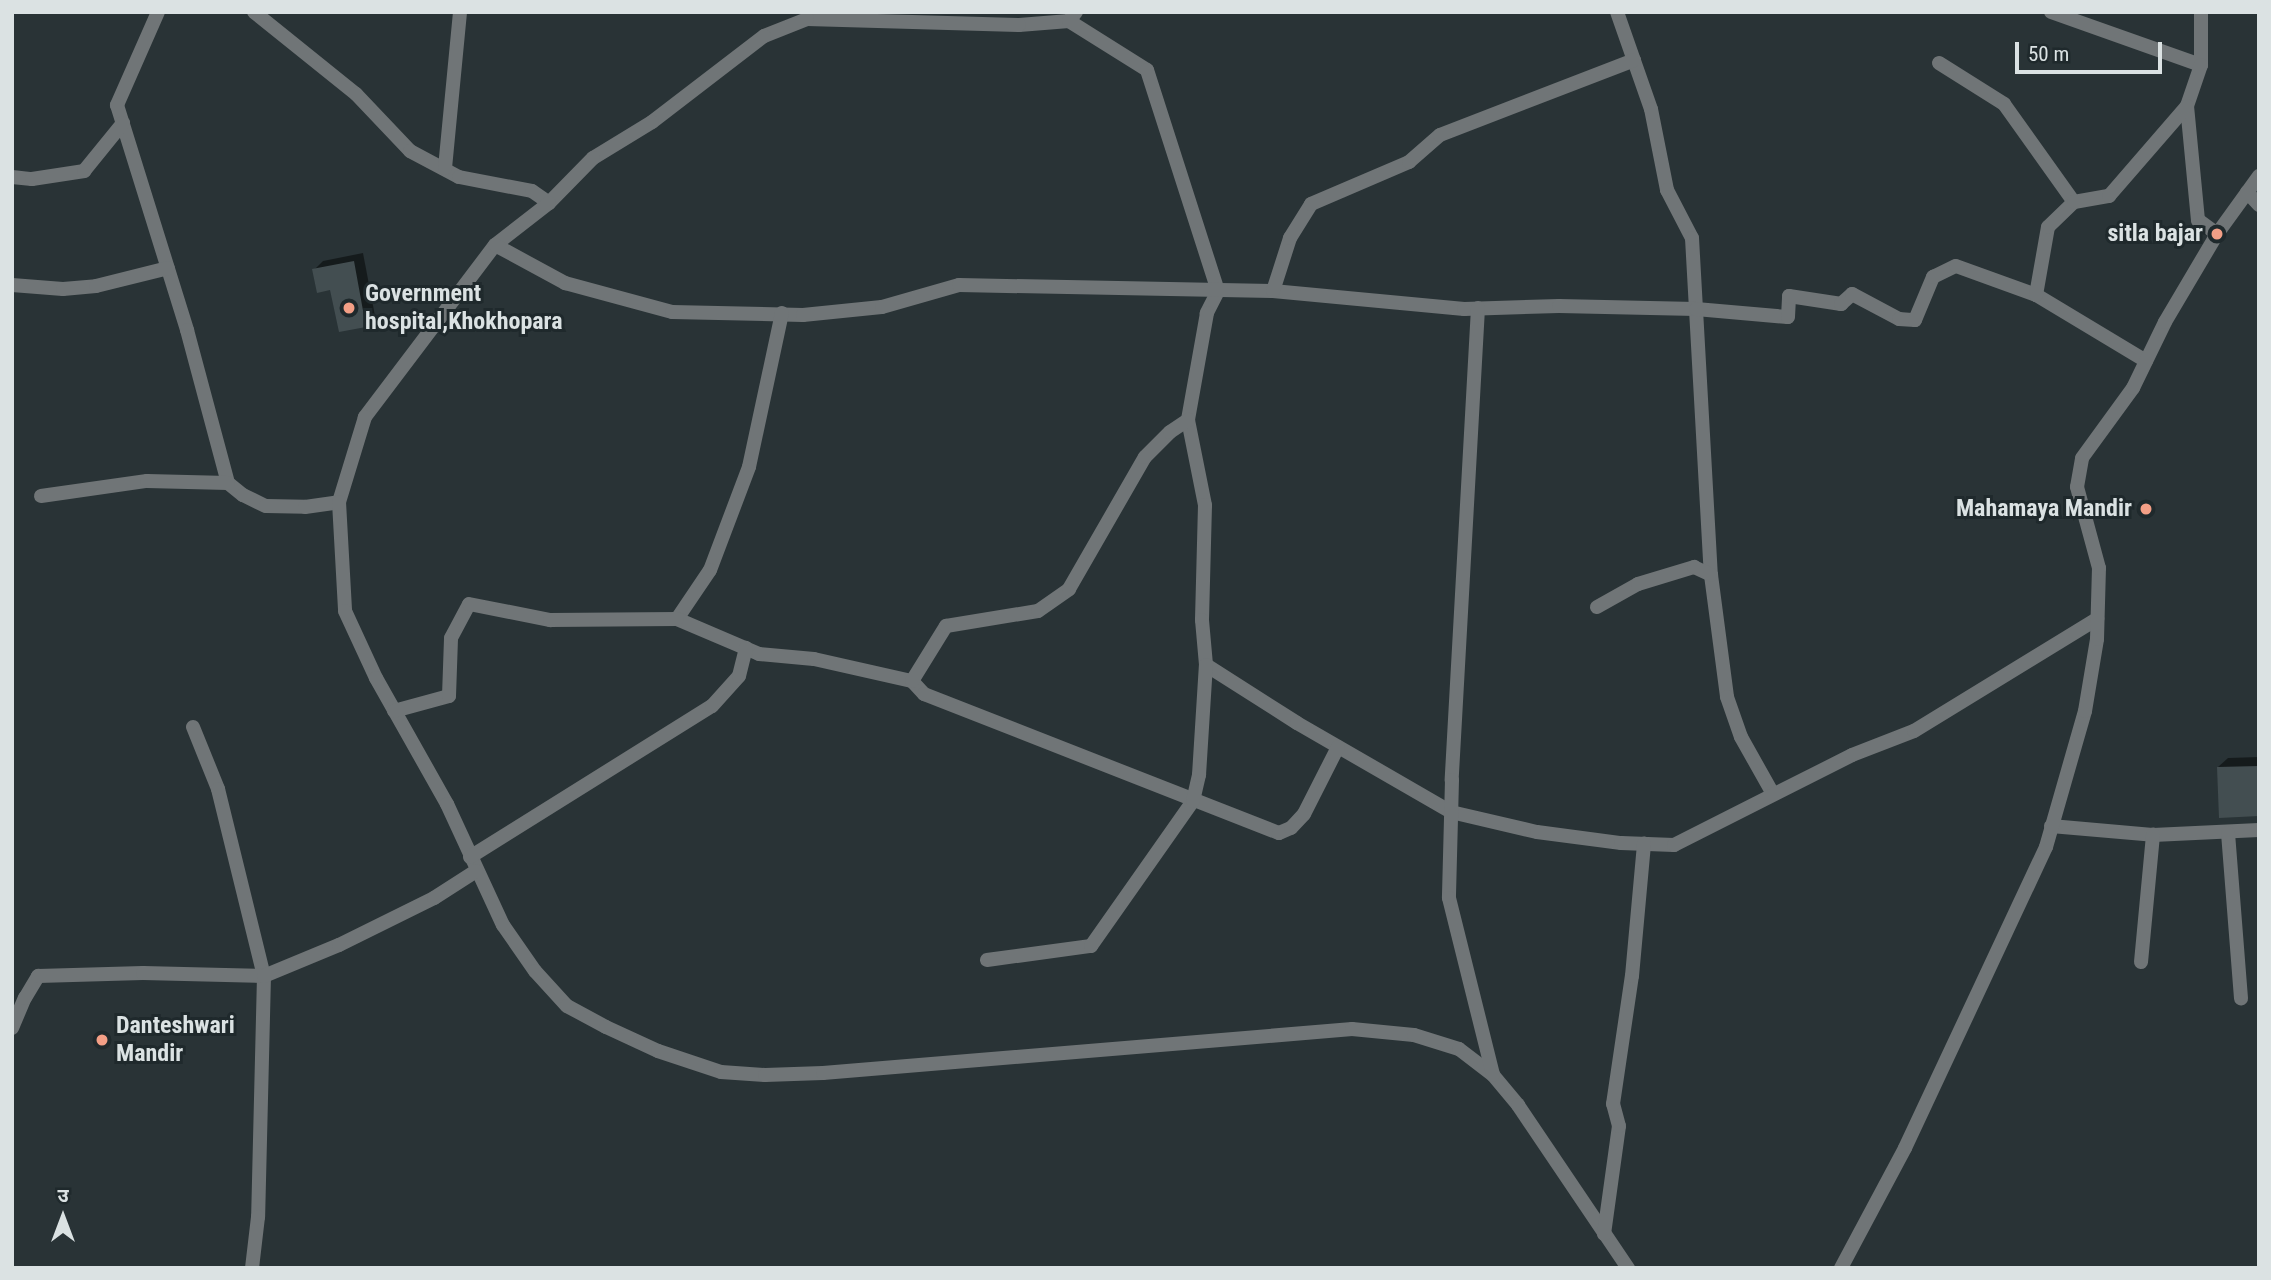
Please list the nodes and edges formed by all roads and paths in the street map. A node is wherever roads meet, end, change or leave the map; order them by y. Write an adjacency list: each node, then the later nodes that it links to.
1 (159, 12): 12 (street)
2 (254, 12): 13 (street)
3 (460, 12): 13 (street)
4 (1617, 12): 8 (street)
5 (2051, 12): 10 (street)
6 (2202, 12): 10 (street)
7 (1072, 17): 18 (street); 24 (street)
8 (1634, 60): 25 (street); 28 (street)
9 (1939, 63): 17 (street)
10 (2202, 65): 11 (street)
11 (2187, 106): 17 (street); 20 (street)
12 (123, 123): 15 (street); 22 (street)
13 (446, 169): 18 (street)
14 (2259, 176): 16 (street)
15 (12, 177)
16 (2247, 192): 19 (street); 20 (street)
17 (2074, 202): 26 (street)
18 (549, 203): 21 (street)
19 (2259, 205)
20 (2217, 234): 30 (street)
21 (495, 245): 29 (street); 34 (street)
22 (168, 268): 23 (street); 32 (street)
23 (12, 285)
24 (1217, 291): 25 (street); 29 (street); 31 (street)
25 (1273, 291): 27 (street)
26 (2036, 295): 28 (street); 30 (street)
27 (1478, 309): 28 (street); 47 (street)
28 (1696, 309): 35 (street)
29 (782, 313): 37 (street)
30 (2146, 361): 38 (street)
31 (1188, 420): 40 (street); 41 (street)
32 (228, 483): 33 (street); 34 (street)
33 (41, 496)
34 (339, 502): 42 (street)
35 (1711, 575): 36 (street); 45 (street)
36 (1597, 607)
37 (677, 619): 39 (street); 42 (street)
38 (2098, 619): 45 (street); 48 (street)
39 (746, 648): 41 (street); 53 (street)
40 (1206, 665): 44 (street); 46 (street)
41 (912, 681): 46 (street)
42 (394, 711): 53 (street)
43 (193, 727): 57 (street)
44 (1338, 747): 46 (street); 47 (street)
45 (1773, 794): 52 (street)
46 (1193, 801): 55 (street)
47 (1451, 812): 52 (street); 61 (street)
48 (2051, 826): 51 (street); 65 (street)
49 (2259, 830): 50 (street)
50 (2228, 833): 51 (street); 59 (street)
51 (2152, 835): 56 (street)
52 (1644, 844): 62 (street)
53 (470, 857): 54 (street)
54 (477, 871): 57 (street); 61 (street)
55 (987, 960)
56 (2141, 962)
57 (264, 976): 58 (street); 63 (street)
58 (18, 997): 60 (street)
59 (2241, 998)
60 (12, 1028)
61 (1493, 1075): 62 (street)
62 (1604, 1234): 64 (street)
63 (252, 1268)
64 (1628, 1268)
65 (1841, 1268)

